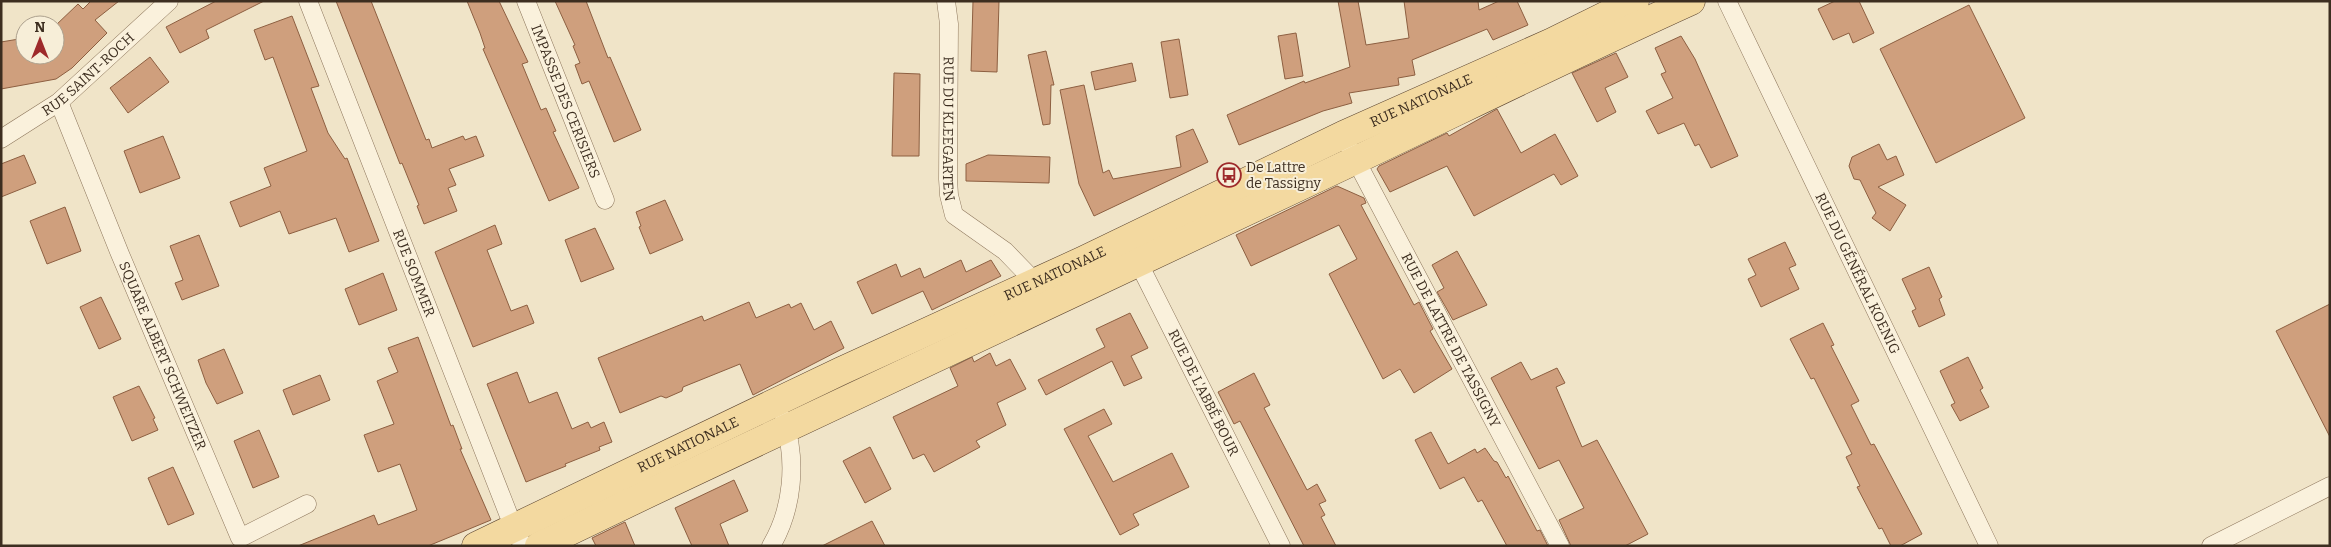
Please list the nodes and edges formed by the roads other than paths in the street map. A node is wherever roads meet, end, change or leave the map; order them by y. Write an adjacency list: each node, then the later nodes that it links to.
1 (169, 1): 9 (street, RUE SAINT-ROCH)
2 (308, 1): 21 (street, RUE SOMMER)
3 (526, 1): 13 (street, IMPASSE DES CERISIERS)
4 (946, 1): 16 (street, RUE DU KLEEGARTEN)
5 (1636, 1): 8 (main road, RUE NATIONALE)
6 (1691, 1): 8 (main road, RUE NATIONALE)
7 (1726, 1): 27 (street, RUE DU GÉNÉRAL KOENIG)
8 (1557, 51): 10 (main road, RUE NATIONALE); 12 (main road, RUE NATIONALE)
9 (59, 102): 11 (street, RUE SAINT-ROCH); 20 (street, SQUARE ALBERT SCHWEITZER)
10 (1343, 135): 12 (street, RUE DE LATTRE DE TASSIGNY); 14 (main road, RUE NATIONALE)
11 (1, 139)
12 (1356, 160): 15 (main road, RUE NATIONALE); 26 (street, RUE DE LATTRE DE TASSIGNY)
13 (605, 200)
14 (1127, 238): 15 (street, RUE DE L'ABBÉ BOUR); 16 (main road, RUE NATIONALE)
15 (1138, 263): 16 (main road, RUE NATIONALE); 25 (street, RUE DE L'ABBÉ BOUR)
16 (1041, 292): 17 (main road, RUE NATIONALE); 18 (main road, RUE NATIONALE)
17 (778, 400): 18 (street); 21 (main road, RUE NATIONALE)
18 (786, 427): 22 (street); 24 (main road, RUE NATIONALE)
19 (2330, 486): 28 (street)
20 (307, 504)
21 (518, 537): 23 (main road, RUE NATIONALE)
22 (772, 545)
23 (476, 546)
24 (538, 546)
25 (1281, 546)
26 (1560, 546)
27 (1989, 546)
28 (2211, 546)

